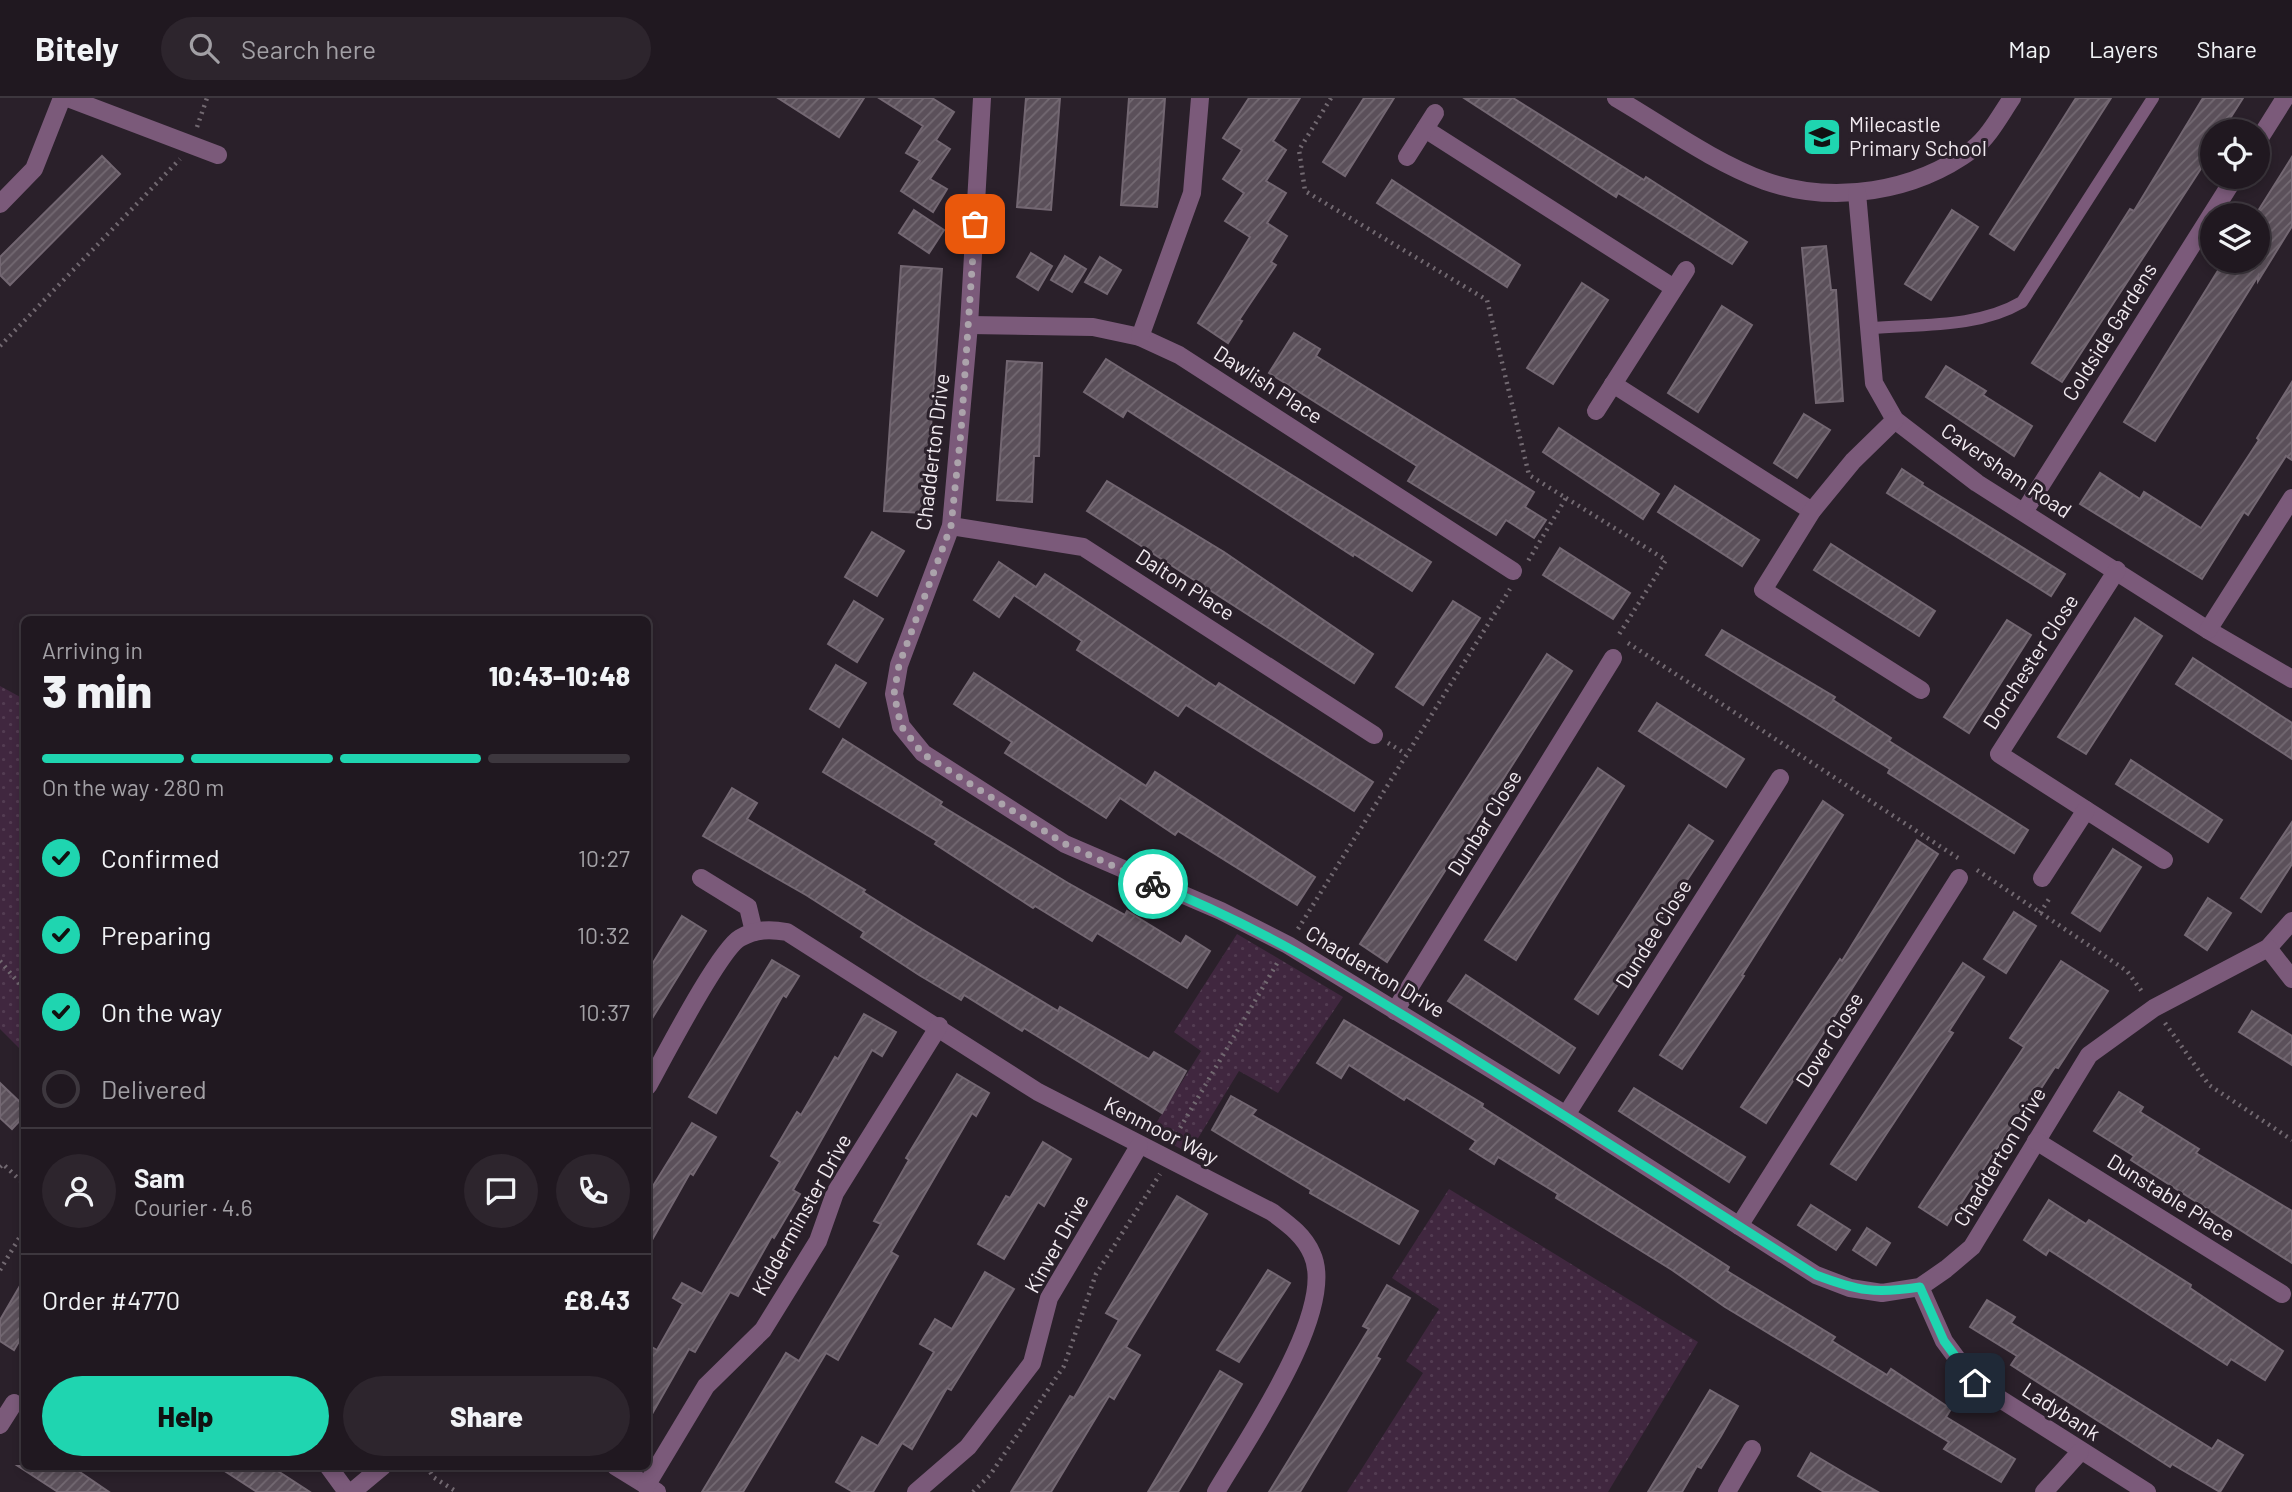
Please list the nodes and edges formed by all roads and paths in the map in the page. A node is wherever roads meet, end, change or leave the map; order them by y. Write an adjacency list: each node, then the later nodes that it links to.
1 (62, 98): 19 (street)
2 (68, 98): 14 (street)
3 (207, 98): 14 (path)
4 (982, 98): 22 (street, Chadderton Drive)
5 (1200, 98): 24 (street)
6 (1331, 98): 29 (path)
7 (1616, 98): 18 (street)
8 (2012, 98): 18 (street)
9 (2153, 98): 23 (lane)
10 (2285, 98): 12 (street)
11 (1435, 113): 13 (street)
12 (2270, 122)
13 (1425, 129): 16 (street); 21 (street)
14 (191, 146): 15 (street); 25 (path)
15 (218, 155)
16 (1407, 157)
17 (2227, 189): 32 (street, Coldside Gardens)
18 (1857, 193): 23 (street, Caversham Road)
19 (0, 204)
20 (1686, 270): 21 (street)
21 (1674, 288): 26 (street)
22 (970, 325): 24 (street, Dawlish Place); 33 (street, Chadderton Drive)
23 (1871, 328): 28 (street, Caversham Road)
24 (1140, 337): 35 (street, Dawlish Place)
25 (0, 346)
26 (1613, 384): 27 (street); 31 (street)
27 (1596, 411)
28 (1895, 420): 31 (street); 32 (street, Caversham Road)
29 (1566, 498): 35 (path); 37 (path)
30 (2292, 498): 36 (street)
31 (1812, 511): 40 (street)
32 (2024, 512): 34 (street, Caversham Road)
33 (951, 526): 41 (street, Dalton Place); 50 (street, Chadderton Drive)
34 (2117, 570): 36 (street, Caversham Road); 43 (street, Dorchester Close)
35 (1517, 573): 50 (path)
36 (2208, 630): 39 (street, Caversham Road)
37 (1618, 636)
38 (1613, 658): 55 (street, Dunbar Close)
39 (2292, 679)
40 (1921, 690)
41 (1374, 734)
42 (1780, 778): 58 (street, Dundee Close)
43 (2086, 810): 44 (street, Dorchester Close); 47 (street)
44 (2164, 859)
45 (701, 878): 49 (street)
46 (1959, 878): 64 (street, Dover Close)
47 (2042, 878)
48 (2292, 921): 51 (street, Chadderton Drive)
49 (754, 932): 56 (street, Kenmoor Way); 57 (street)
50 (1288, 945): 55 (street, Chadderton Drive); 61 (path)
51 (2268, 948): 53 (street); 59 (street, Chadderton Drive)
52 (0, 961): 54 (path)
53 (2292, 979)
54 (21, 986)
55 (1395, 1011): 58 (street, Chadderton Drive)
56 (939, 1026): 60 (street, Kenmoor Way); 77 (street, Kidderminster Drive)
57 (651, 1081)
58 (1566, 1115): 64 (street, Chadderton Drive)
59 (2036, 1140): 67 (street, Chadderton Drive); 68 (street, Dunstable Place)
60 (1139, 1146): 61 (street, Kenmoor Way); 81 (street, Kinver Drive)
61 (1167, 1159): 82 (path); 83 (street, Kenmoor Way)
62 (0, 1167): 63 (path)
63 (21, 1181)
64 (1738, 1226): 67 (street, Chadderton Drive)
65 (21, 1235): 66 (path)
66 (0, 1270)
67 (1920, 1287): 72 (street, Ladybank)
68 (2283, 1294)
69 (14, 1403): 70 (street)
70 (0, 1426)
71 (1752, 1449): 78 (street)
72 (2080, 1452): 84 (street); 85 (street, Ladybank)
73 (331, 1470): 79 (street)
74 (378, 1470): 79 (street)
75 (429, 1470): 80 (path)
76 (621, 1470): 77 (street, Kidderminster Drive)
77 (651, 1489)
78 (1733, 1490)
79 (349, 1492)
80 (457, 1492)
81 (916, 1492)
82 (973, 1492)
83 (1216, 1492)
84 (2044, 1492)
85 (2147, 1492)

